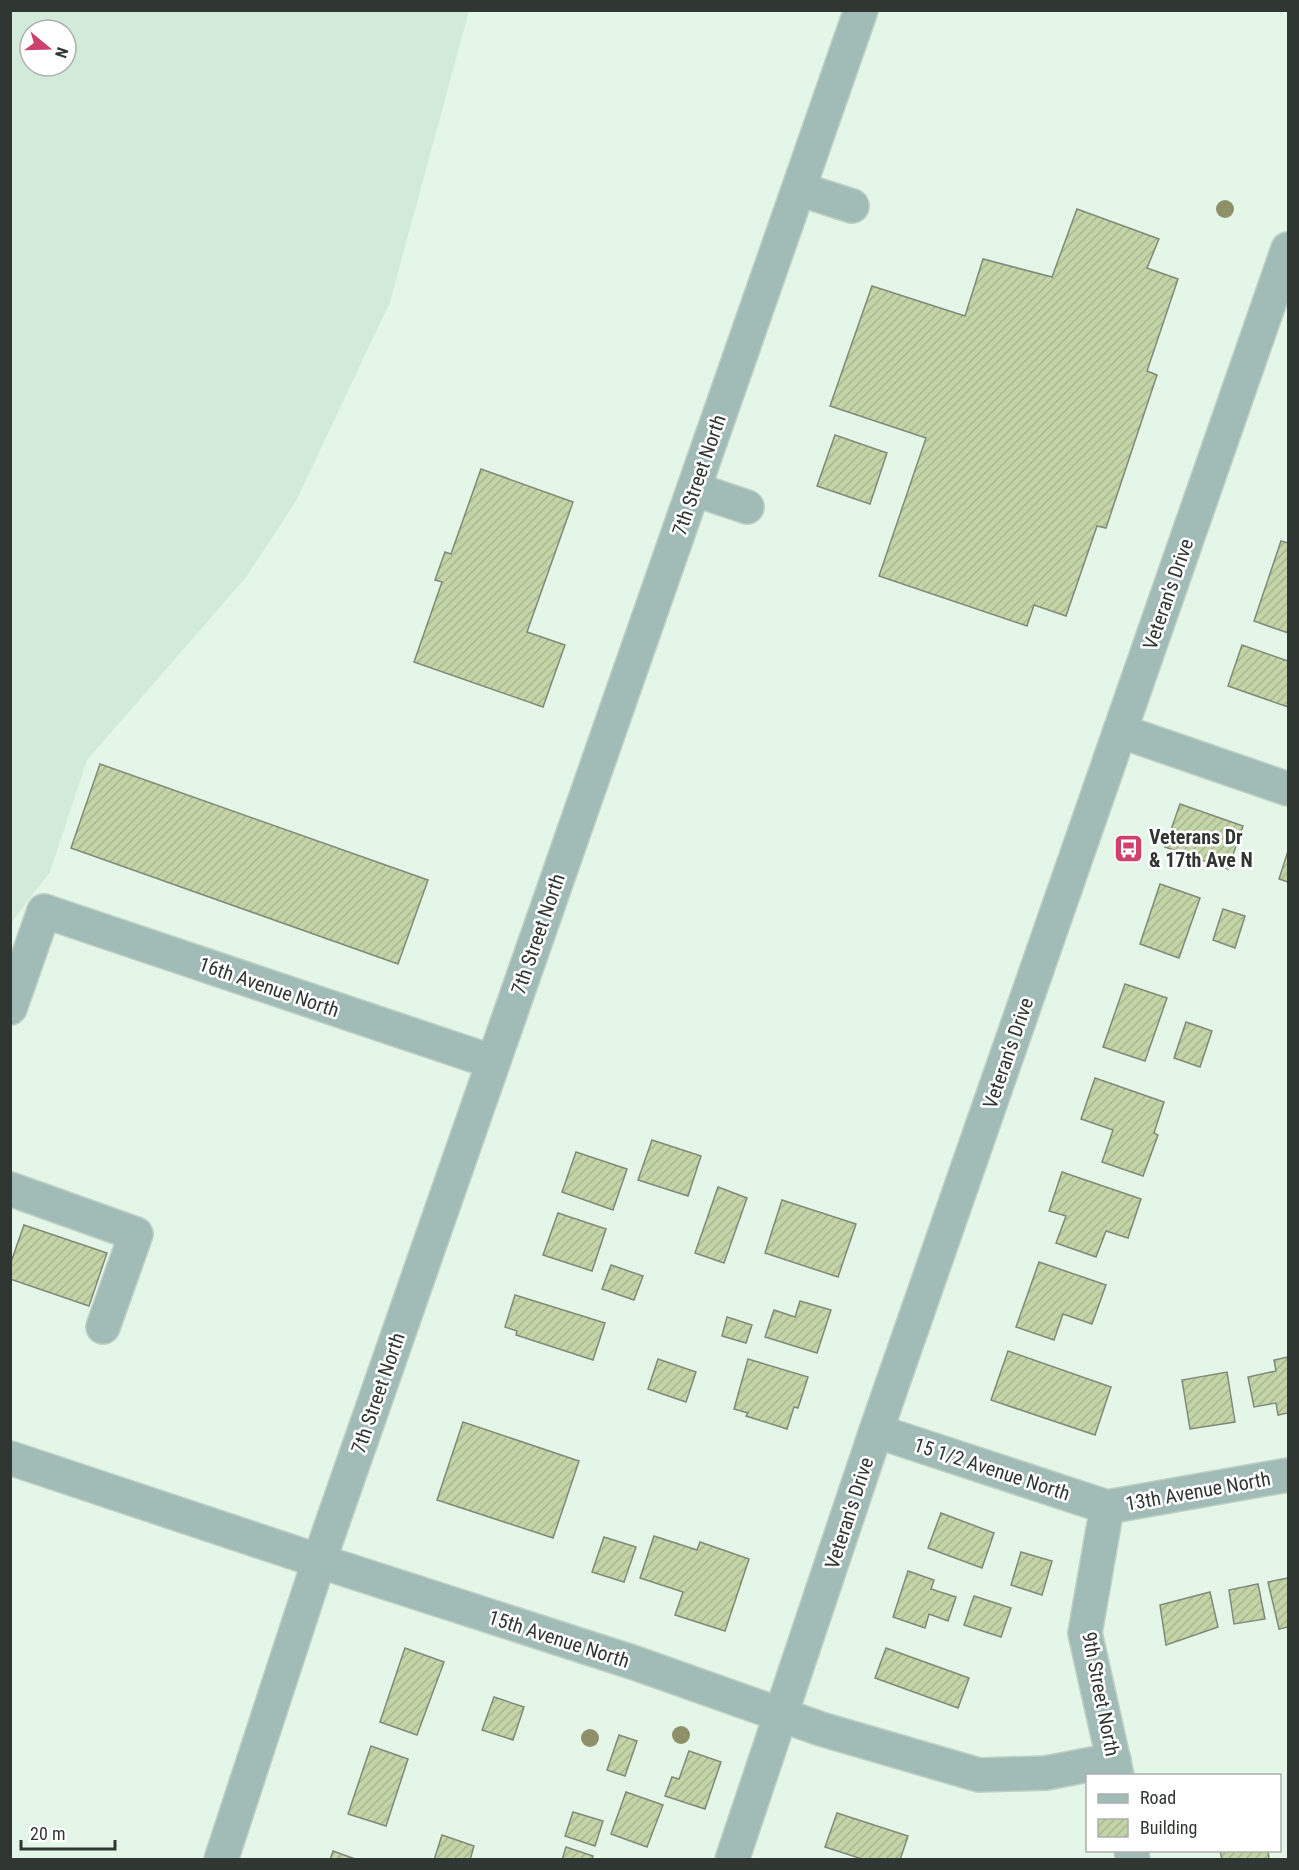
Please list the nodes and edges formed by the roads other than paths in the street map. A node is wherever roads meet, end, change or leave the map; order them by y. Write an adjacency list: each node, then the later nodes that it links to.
1 (861, 10): 2 (street, 7th Street North)
2 (799, 189): 3 (street); 5 (street, 7th Street North)
3 (852, 206)
4 (1288, 249): 7 (street, Veteran's Drive)
5 (694, 489): 6 (street); 10 (street, 7th Street North)
6 (747, 507)
7 (1120, 731): 8 (street); 13 (street, Veteran's Drive)
8 (1288, 789)
9 (10, 1008): 10 (street, 16th Avenue North)
10 (493, 1062): 17 (street, 7th Street North)
11 (10, 1190): 12 (street)
12 (104, 1327)
13 (876, 1431): 16 (street, 15 1/2 Avenue North); 18 (street, Veteran's Drive)
14 (10, 1458): 17 (street, 15th Avenue North)
15 (1288, 1475): 16 (street, 13th Avenue North)
16 (1107, 1507): 19 (street, 9th Street North)
17 (319, 1562): 18 (street, 15th Avenue North); 20 (street, 7th Street North)
18 (782, 1714): 19 (street, 15th Avenue North); 21 (street, Veteran's Drive)
19 (1116, 1768)
20 (221, 1860)
21 (732, 1860)

